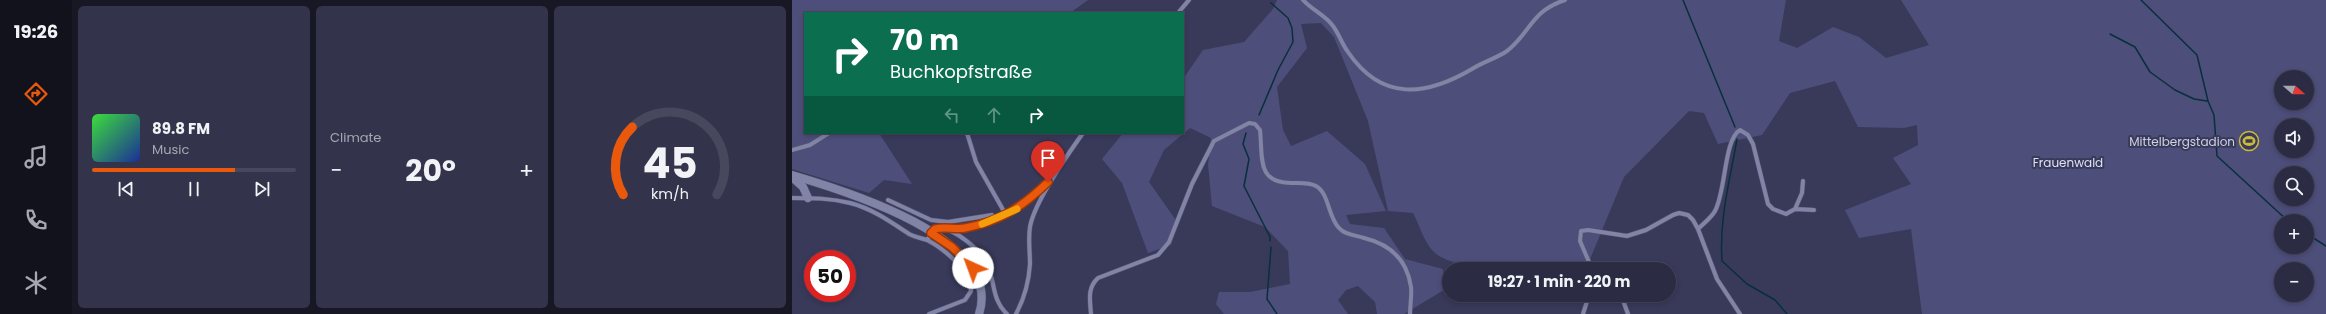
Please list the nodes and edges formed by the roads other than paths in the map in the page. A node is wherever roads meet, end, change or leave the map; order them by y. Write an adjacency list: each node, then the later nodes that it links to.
1 (1190, 0): 4 (street)
2 (1303, 0): 3 (street)
3 (1565, 0)
4 (1179, 12)
5 (827, 134): 8 (street)
6 (967, 134): 17 (street)
7 (1082, 134): 10 (street)
8 (792, 150)
9 (792, 176): 13 (main road); 21 (main road)
10 (1054, 176): 17 (street); 28 (street)
11 (1803, 181): 15 (street)
12 (792, 198): 13 (street)
13 (808, 198): 21 (street)
14 (888, 200): 18 (street)
15 (1795, 209): 16 (street); 20 (street)
16 (1814, 210)
17 (1006, 215): 18 (street)
18 (994, 219): 19 (street)
19 (942, 228): 21 (street); 27 (street)
20 (1698, 229): 22 (street); 33 (street)
21 (929, 237): 25 (street); 26 (main road)
22 (1589, 262)
23 (1587, 302): 31 (street)
24 (1624, 302): 32 (street)
25 (928, 314)
26 (979, 314)
27 (1007, 314)
28 (1016, 314)
29 (1091, 314): 30 (street)
30 (1410, 314)
31 (1583, 314)
32 (1628, 314)
33 (1740, 314)

